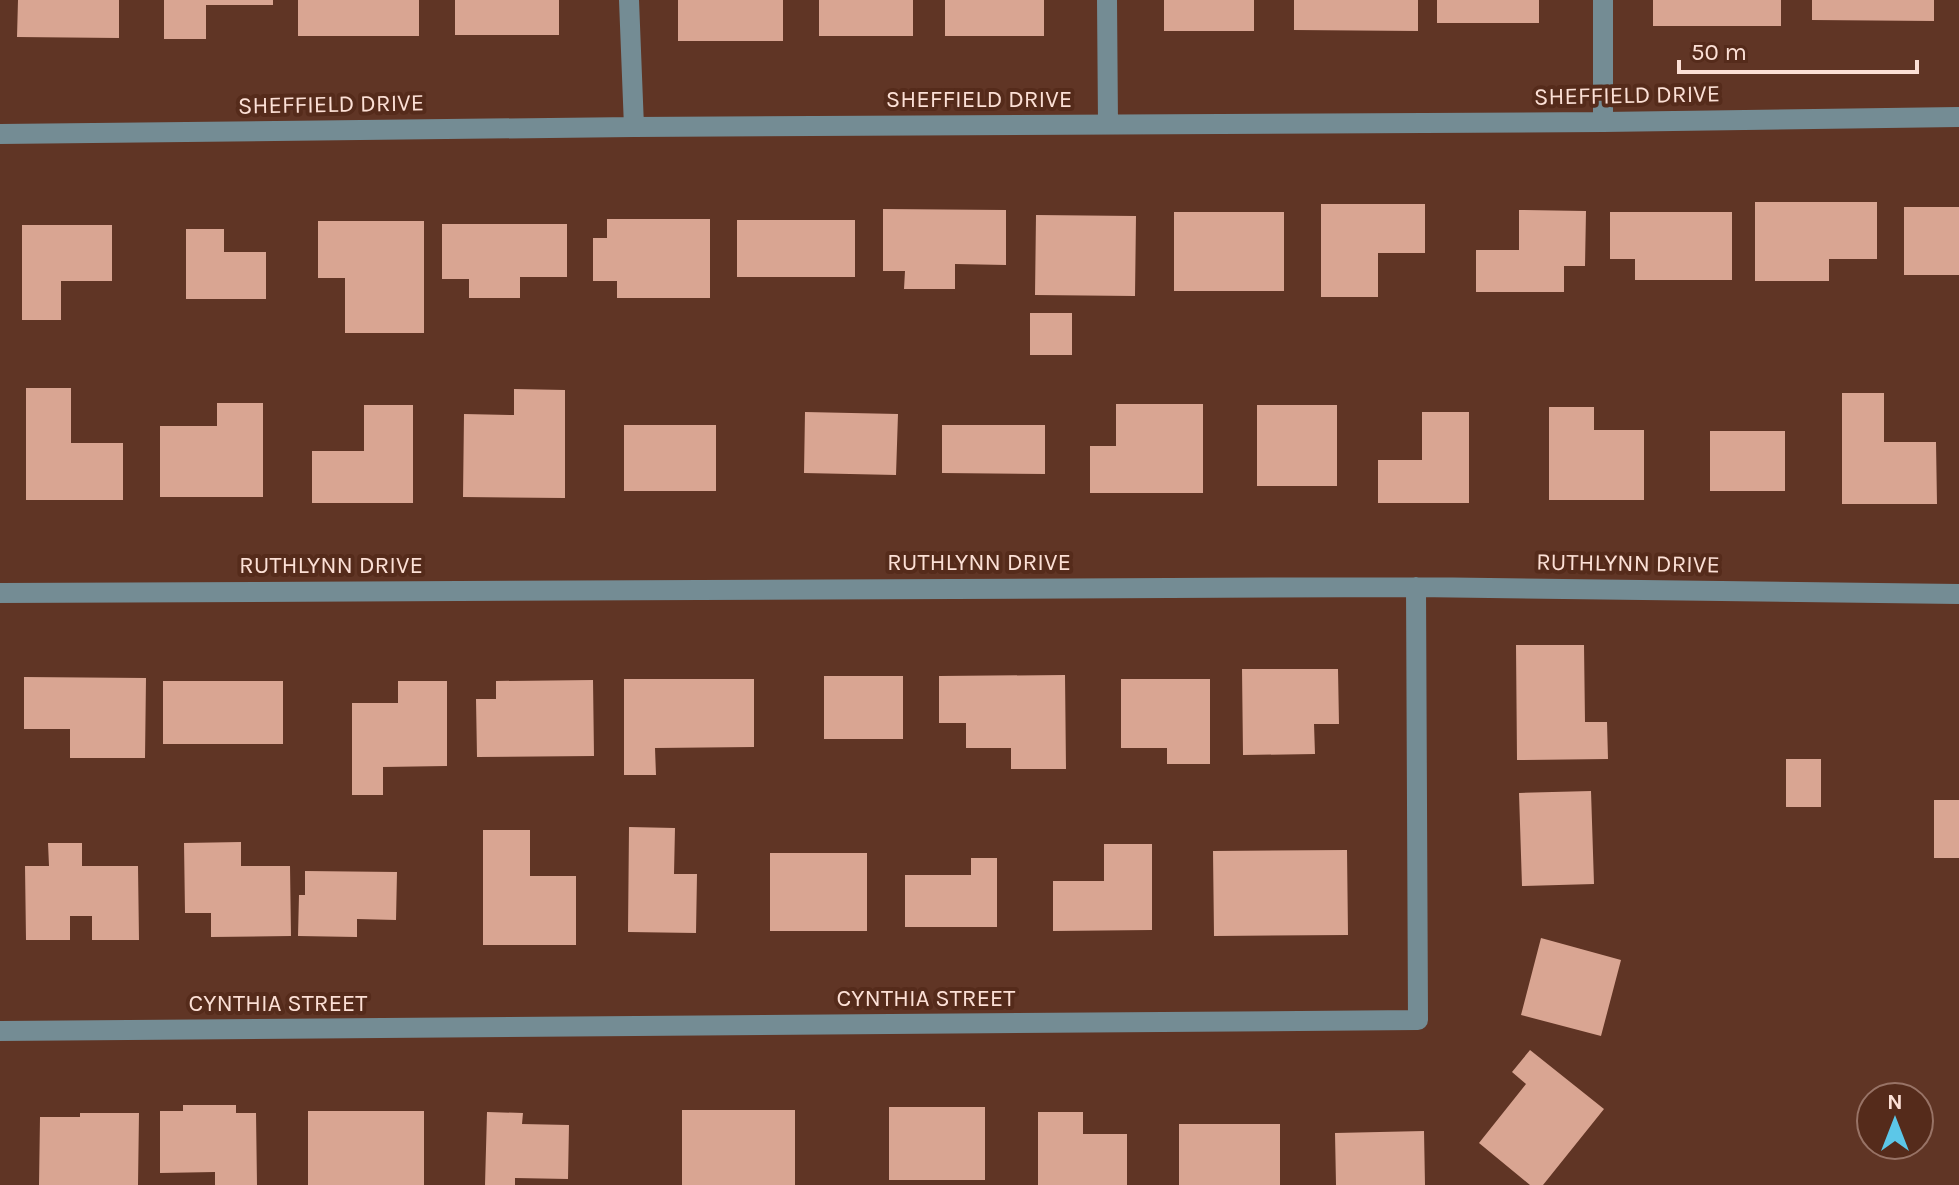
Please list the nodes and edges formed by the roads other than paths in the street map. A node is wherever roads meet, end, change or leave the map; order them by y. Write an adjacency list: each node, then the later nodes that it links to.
1 (629, 0): 7 (street)
2 (1107, 0): 6 (street)
3 (1603, 0): 5 (street)
4 (1959, 117): 5 (street, SHEFFIELD DRIVE)
5 (1603, 122): 6 (street, SHEFFIELD DRIVE)
6 (1108, 124): 7 (street, SHEFFIELD DRIVE)
7 (634, 127): 8 (street, SHEFFIELD DRIVE)
8 (0, 134)
9 (1416, 587): 10 (street, RUTHLYNN DRIVE); 11 (street, RUTHLYNN DRIVE); 12 (street, CYNTHIA STREET)
10 (0, 593)
11 (1959, 594)
12 (0, 1031)

